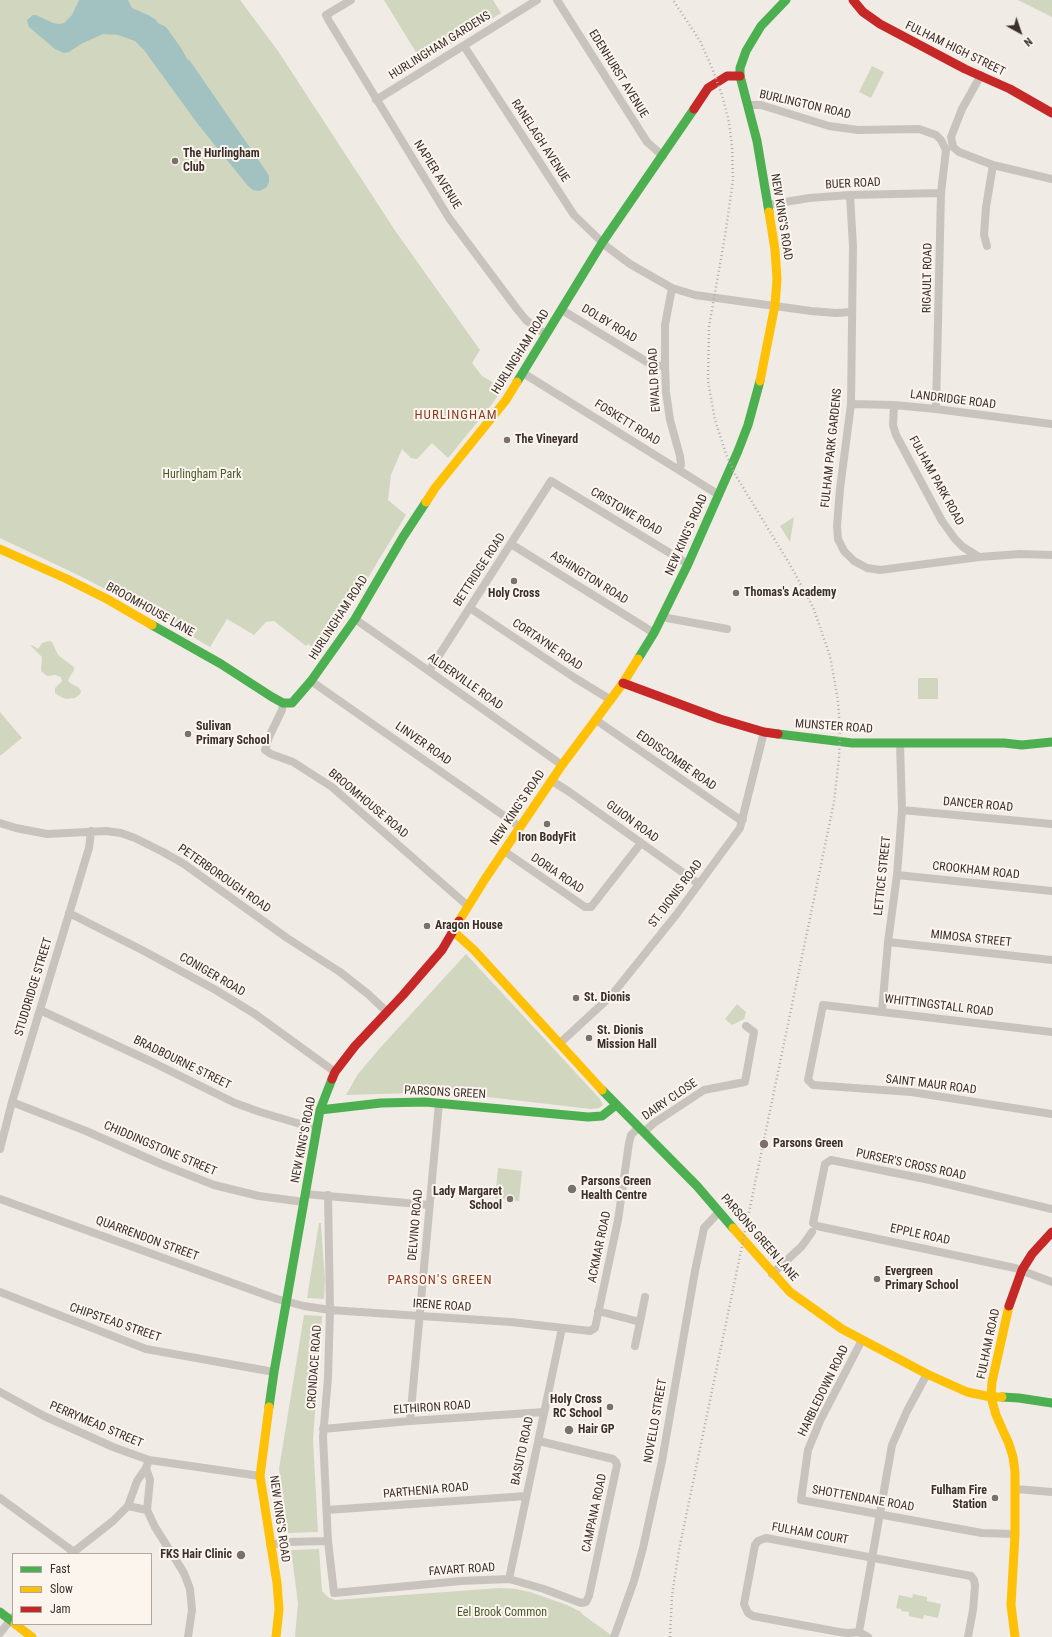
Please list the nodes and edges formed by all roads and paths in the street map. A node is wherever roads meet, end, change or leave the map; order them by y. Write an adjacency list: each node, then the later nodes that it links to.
1 (350, 0): 9 (street, NAPIER AVENUE)
2 (537, 0): 6 (street, HURLINGHAM GARDENS)
3 (557, 0): 13 (street, EDENHURST AVENUE)
4 (786, 0): 8 (street, NEW KING'S ROAD)
5 (853, 0): 7 (street, FULHAM HIGH STREET)
6 (464, 46): 9 (street, HURLINGHAM GARDENS); 19 (street, RANELAGH AVENUE)
7 (981, 75): 11 (street, FULHAM HIGH STREET); 12 (street, RIGAULT ROAD)
8 (740, 76): 10 (street, NEW KING'S ROAD); 13 (street, HURLINGHAM ROAD)
9 (376, 100): 25 (street, NAPIER AVENUE)
10 (748, 105): 12 (street, BURLINGTON ROAD); 18 (street, NEW KING'S ROAD)
11 (1052, 113)
12 (949, 147): 14 (street, BURLINGTON ROAD); 16 (street, RIGAULT ROAD)
13 (663, 156): 19 (street, HURLINGHAM ROAD)
14 (993, 165): 15 (street, BURLINGTON ROAD); 20 (street)
15 (1052, 179)
16 (941, 193): 17 (street, BUER ROAD); 30 (street, RIGAULT ROAD)
17 (850, 195): 18 (street, BUER ROAD); 24 (street, FULHAM PARK GARDENS)
18 (767, 205): 22 (street, NEW KING'S ROAD)
19 (602, 243): 21 (street, RANELAGH AVENUE); 23 (street, HURLINGHAM ROAD)
20 (987, 246)
21 (672, 288): 22 (street, RANELAGH AVENUE); 26 (street, EWALD ROAD)
22 (775, 305): 24 (street, RANELAGH AVENUE); 34 (street, NEW KING'S ROAD)
23 (562, 310): 25 (street, HURLINGHAM ROAD); 26 (street, DOLBY ROAD)
24 (851, 312): 28 (street, FULHAM PARK GARDENS)
25 (546, 335): 27 (street, HURLINGHAM ROAD)
26 (665, 365): 32 (street, EWALD ROAD)
27 (523, 373): 32 (street, FOSKETT ROAD); 42 (street, HURLINGHAM ROAD)
28 (851, 404): 29 (street, LANDRIDGE ROAD); 38 (street, FULHAM PARK GARDENS)
29 (894, 405): 30 (street, LANDRIDGE ROAD); 38 (street, FULHAM PARK ROAD)
30 (936, 409): 31 (street, LANDRIDGE ROAD)
31 (1052, 424)
32 (680, 470): 34 (street, FOSKETT ROAD)
33 (551, 481): 35 (street, BETTRIDGE ROAD); 39 (street, CRISTOWE ROAD)
34 (719, 495): 39 (street, NEW KING'S ROAD)
35 (511, 544): 40 (street, BETTRIDGE ROAD); 44 (street, ASHINGTON ROAD)
36 (0, 549): 49 (street, BROOMHOUSE LANE)
37 (1052, 555): 38 (street)
38 (979, 556)
39 (688, 564): 41 (street, NEW KING'S ROAD)
40 (470, 608): 45 (street, BETTRIDGE ROAD); 48 (street, CORTAYNE ROAD)
41 (662, 618): 43 (street); 44 (street, NEW KING'S ROAD)
42 (355, 619): 45 (street, ALDERVILLE ROAD); 46 (street, HURLINGHAM ROAD)
43 (727, 629)
44 (654, 633): 47 (street, NEW KING'S ROAD)
45 (429, 671): 54 (street, ALDERVILLE ROAD)
46 (311, 681): 49 (street, HURLINGHAM ROAD); 60 (street, LINVER ROAD)
47 (623, 683): 48 (street, NEW KING'S ROAD); 51 (street, MUNSTER ROAD)
48 (611, 700): 50 (street, NEW KING'S ROAD)
49 (283, 703): 67 (street, BROOMHOUSE ROAD)
50 (596, 720): 54 (street, NEW KING'S ROAD); 57 (street, EDDISCOMBE ROAD)
51 (764, 732): 53 (street, MUNSTER ROAD); 57 (street, ST. DIONIS ROAD)
52 (1052, 742): 53 (street, MUNSTER ROAD)
53 (900, 743): 56 (street, LETTICE STREET)
54 (562, 765): 55 (street, NEW KING'S ROAD)
55 (552, 781): 60 (street, NEW KING'S ROAD); 62 (street, GUION ROAD)
56 (902, 810): 59 (street, DANCER ROAD); 64 (street, LETTICE STREET)
57 (744, 819): 65 (street, ST. DIONIS ROAD)
58 (0, 823): 61 (street, PETERBOROUGH ROAD)
59 (1052, 824)
60 (520, 827): 63 (street, NEW KING'S ROAD)
61 (91, 831): 68 (street, STUDDRIDGE STREET); 74 (street, PETERBOROUGH ROAD)
62 (641, 843): 63 (street, DORIA ROAD); 65 (street, GUION ROAD)
63 (504, 851): 67 (street, NEW KING'S ROAD)
64 (897, 875): 66 (street, CROOKHAM ROAD); 70 (street, LETTICE STREET)
65 (699, 884): 77 (street, ST. DIONIS ROAD)
66 (1052, 891)
67 (468, 906): 69 (street, NEW KING'S ROAD)
68 (70, 913): 72 (street, STUDDRIDGE STREET); 78 (street, CONIGER ROAD)
69 (454, 932): 74 (street, NEW KING'S ROAD); 77 (street)
70 (888, 942): 71 (street, MIMOSA STREET); 73 (street, LETTICE STREET)
71 (1052, 960)
72 (40, 1010): 80 (street, STUDDRIDGE STREET); 85 (street, BRADBOURNE STREET)
73 (882, 1011): 76 (street, WHITTINGSTALL ROAD); 79 (street, WHITTINGSTALL ROAD)
74 (387, 1012): 78 (street, NEW KING'S ROAD)
75 (746, 1026): 86 (street, DAIRY CLOSE)
76 (1052, 1032)
77 (560, 1043): 82 (street)
78 (335, 1072): 83 (street, NEW KING'S ROAD)
79 (808, 1080): 84 (street, SAINT MAUR ROAD)
80 (12, 1102): 87 (street, STUDDRIDGE STREET); 89 (street, CHIDDINGSTONE STREET)
81 (439, 1103): 82 (street, PARSONS GREEN); 83 (street, PARSONS GREEN); 91 (street, DELVINO ROAD)
82 (616, 1105): 86 (street, PARSONS GREEN LANE)
83 (320, 1110): 85 (street, NEW KING'S ROAD)
84 (1052, 1114)
85 (317, 1129): 89 (street, NEW KING'S ROAD)
86 (642, 1129): 93 (street, PARSONS GREEN LANE); 103 (street, ACKMAR ROAD)
87 (0, 1149)
88 (328, 1195): 89 (street, CHIDDINGSTONE STREET); 91 (street, CHIDDINGSTONE STREET); 102 (street, CRONDACE ROAD)
89 (305, 1198): 101 (street, NEW KING'S ROAD)
90 (0, 1199): 101 (street, QUARRENDON STREET)
91 (429, 1205): 104 (street, DELVINO ROAD)
92 (1052, 1209): 94 (street, PURSER'S CROSS ROAD)
93 (719, 1212): 97 (street, PARSONS GREEN LANE); 148 (street, NOVELLO STREET)
94 (813, 1228): 96 (street, EPPLE ROAD); 97 (street, PURSER'S CROSS ROAD)
95 (1052, 1232): 96 (street, FULHAM ROAD)
96 (1022, 1270): 98 (street, EPPLE ROAD); 113 (street, FULHAM ROAD)
97 (772, 1274): 108 (street, PARSONS GREEN LANE)
98 (1052, 1282)
99 (0, 1292): 110 (street, CHIPSTEAD STREET)
100 (646, 1297): 105 (street)
101 (286, 1302): 102 (street, IRENE ROAD); 110 (street, NEW KING'S ROAD)
102 (330, 1310): 104 (street, IRENE ROAD); 117 (street, CRONDACE ROAD)
103 (598, 1311): 105 (street); 107 (street, ACKMAR ROAD)
104 (420, 1316): 106 (street, IRENE ROAD); 116 (street, DELVINO ROAD)
105 (640, 1322): 109 (street)
106 (562, 1328): 107 (street, IRENE ROAD); 115 (street, BASUTO ROAD)
107 (595, 1328)
108 (862, 1340): 111 (street, PARSONS GREEN LANE); 125 (street, HARBLEDOWN ROAD)
109 (635, 1346)
110 (274, 1372): 120 (street, NEW KING'S ROAD)
111 (927, 1374): 113 (street, PARSONS GREEN LANE); 129 (street)
112 (0, 1392): 119 (street, PERRYMEAD STREET)
113 (991, 1397): 114 (street, PARSONS GREEN LANE); 121 (street, FULHAM ROAD)
114 (1052, 1403)
115 (544, 1412): 116 (street, ELTHIRON ROAD); 118 (street, BASUTO ROAD)
116 (410, 1421): 117 (street, ELTHIRON ROAD)
117 (323, 1429): 128 (street, CRONDACE ROAD)
118 (539, 1441): 123 (street, BASUTO ROAD); 137 (street, CAMPANA ROAD)
119 (147, 1464): 120 (street, PERRYMEAD STREET); 126 (street); 127 (street)
120 (260, 1476): 132 (street, NEW KING'S ROAD)
121 (1016, 1489): 122 (street); 130 (street, FULHAM ROAD)
122 (1052, 1492)
123 (526, 1496): 128 (street, PARTHENIA ROAD); 135 (street, BASUTO ROAD)
124 (0, 1498): 133 (street)
125 (801, 1500): 129 (street, SHOTTENDANE ROAD)
126 (128, 1506): 127 (street); 133 (street)
127 (147, 1510): 146 (street)
128 (327, 1510): 131 (street, CRONDACE ROAD)
129 (880, 1514): 130 (street, SHOTTENDANE ROAD); 134 (street)
130 (1015, 1534): 151 (street, FULHAM ROAD)
131 (328, 1541): 132 (street); 136 (street, CRONDACE ROAD)
132 (270, 1545): 147 (street, NEW KING'S ROAD)
133 (73, 1553)
134 (873, 1557): 142 (street); 144 (street, FULHAM COURT); 150 (street, FULHAM COURT)
135 (509, 1579): 136 (street, FAVART ROAD); 137 (street, FAVART ROAD)
136 (334, 1593)
137 (588, 1601)
138 (0, 1612): 139 (street)
139 (12, 1620)
140 (12, 1622): 143 (street)
141 (18, 1625): 145 (street)
142 (858, 1632): 144 (street, FULHAM COURT); 149 (street, FULHAM COURT)
143 (0, 1633)
144 (829, 1634)
145 (32, 1637)
146 (188, 1637)
147 (276, 1637)
148 (614, 1637)
149 (868, 1637)
150 (968, 1637)
151 (1015, 1637)

